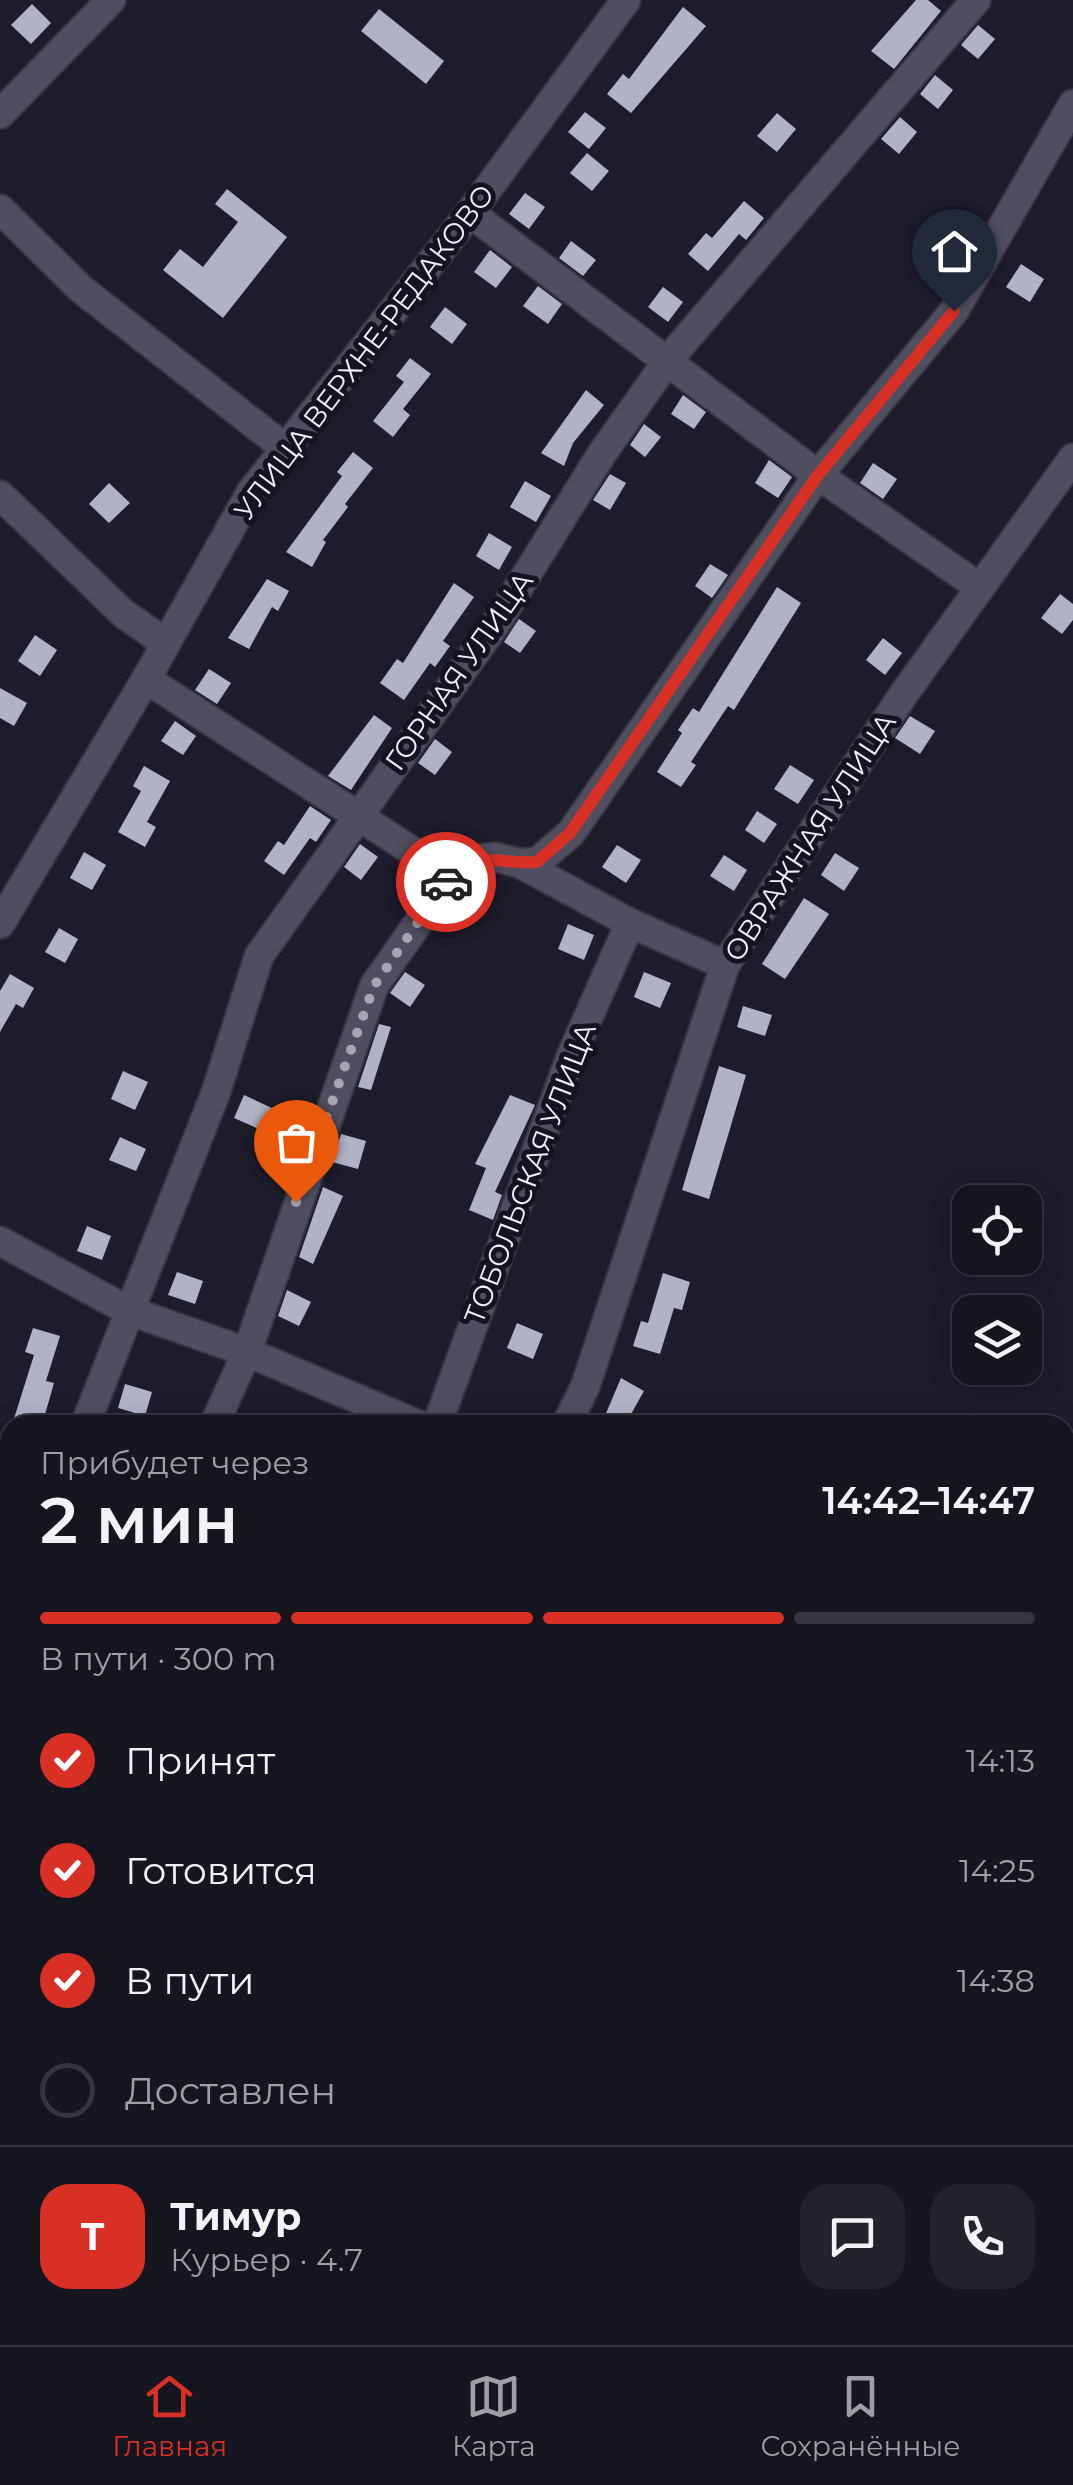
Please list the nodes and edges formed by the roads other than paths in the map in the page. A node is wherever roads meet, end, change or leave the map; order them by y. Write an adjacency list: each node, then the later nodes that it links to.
1 (111, 0): 5 (street)
2 (976, 0): 8 (street, ГОРНАЯ УЛИЦА)
3 (621, 2): 7 (street, УЛИЦА ВЕРХНЕ-РЕДАКОВО)
4 (1073, 104): 11 (street)
5 (0, 114)
6 (0, 208): 9 (street)
7 (470, 214): 8 (street); 9 (street, УЛИЦА ВЕРХНЕ-РЕДАКОВО)
8 (668, 360): 11 (street); 16 (street, ГОРНАЯ УЛИЦА)
9 (285, 448): 14 (street, УЛИЦА ВЕРХНЕ-РЕДАКОВО)
10 (1073, 458): 13 (street, ОВРАЖНАЯ УЛИЦА)
11 (818, 475): 13 (street); 17 (street)
12 (0, 494): 14 (street)
13 (980, 587): 21 (street, ОВРАЖНАЯ УЛИЦА)
14 (162, 651): 15 (street, УЛИЦА ВЕРХНЕ-РЕДАКОВО)
15 (146, 679): 16 (street); 20 (street, УЛИЦА ВЕРХНЕ-РЕДАКОВО)
16 (357, 816): 18 (street); 23 (street, ГОРНАЯ УЛИЦА)
17 (520, 863): 18 (street); 19 (street)
18 (451, 876): 24 (street)
19 (630, 923): 21 (street); 28 (street, ТОБОЛЬСКАЯ УЛИЦА)
20 (0, 924)
21 (725, 965): 29 (street, ОВРАЖНАЯ УЛИЦА)
22 (0, 1241): 23 (street)
23 (127, 1310): 24 (street); 25 (street, ГОРНАЯ УЛИЦА)
24 (247, 1352): 26 (street); 27 (street)
25 (89, 1415)
26 (219, 1415)
27 (395, 1415)
28 (442, 1415)
29 (571, 1415)

